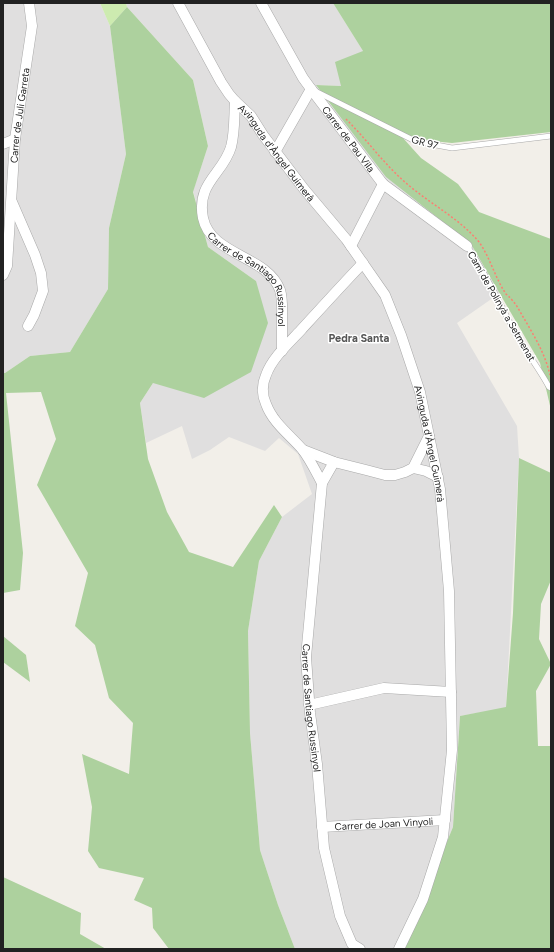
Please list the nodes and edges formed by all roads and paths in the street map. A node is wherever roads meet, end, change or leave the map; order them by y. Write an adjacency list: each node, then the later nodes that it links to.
1 (29, 3): 7 (street, Carrer de Juli Garreta)
2 (178, 3): 5 (street, Avinguda d'Àngel Guimerà)
3 (261, 3): 4 (street, Carrer de Pau Vila)
4 (310, 89): 6 (lane, GR 97); 9 (street); 10 (street, Carrer de Pau Vila)
5 (235, 101): 9 (street, Avinguda d'Àngel Guimerà); 17 (street, Carrer de Santiago Russinyol)
6 (551, 136)
7 (15, 139): 8 (street); 11 (street, Carrer de Juli Garreta)
8 (3, 144)
9 (276, 152): 12 (street, Avinguda d'Àngel Guimerà)
10 (383, 184): 12 (street); 13 (street, Carrer de Pau Vila)
11 (11, 200): 15 (street, Carrer de Juli Garreta); 16 (street)
12 (351, 246): 14 (street, Avinguda d'Àngel Guimerà)
13 (467, 246): 18 (lane, Camí de Polinyà a Setmenat)
14 (363, 263): 17 (street); 19 (street, Avinguda d'Àngel Guimerà)
15 (3, 275)
16 (28, 326)
17 (282, 351): 20 (street, Carrer de Santiago Russinyol)
18 (550, 387)
19 (429, 436): 22 (street); 23 (street, Avinguda d'Àngel Guimerà)
20 (303, 450): 21 (street); 24 (street)
21 (334, 462): 22 (street); 24 (street, Carrer de Santiago Russinyol)
22 (413, 468): 23 (street)
23 (438, 477): 25 (street, Avinguda d'Àngel Guimerà)
24 (322, 483): 26 (street, Carrer de Santiago Russinyol)
25 (451, 692): 26 (street); 27 (street, Avinguda d'Àngel Guimerà)
26 (309, 705): 28 (street, Carrer de Santiago Russinyol)
27 (445, 820): 28 (street, Carrer de Joan Vinyoli); 30 (street, Avinguda d'Àngel Guimerà)
28 (322, 827): 29 (street, Carrer de Santiago Russinyol)
29 (360, 949)
30 (399, 949)

